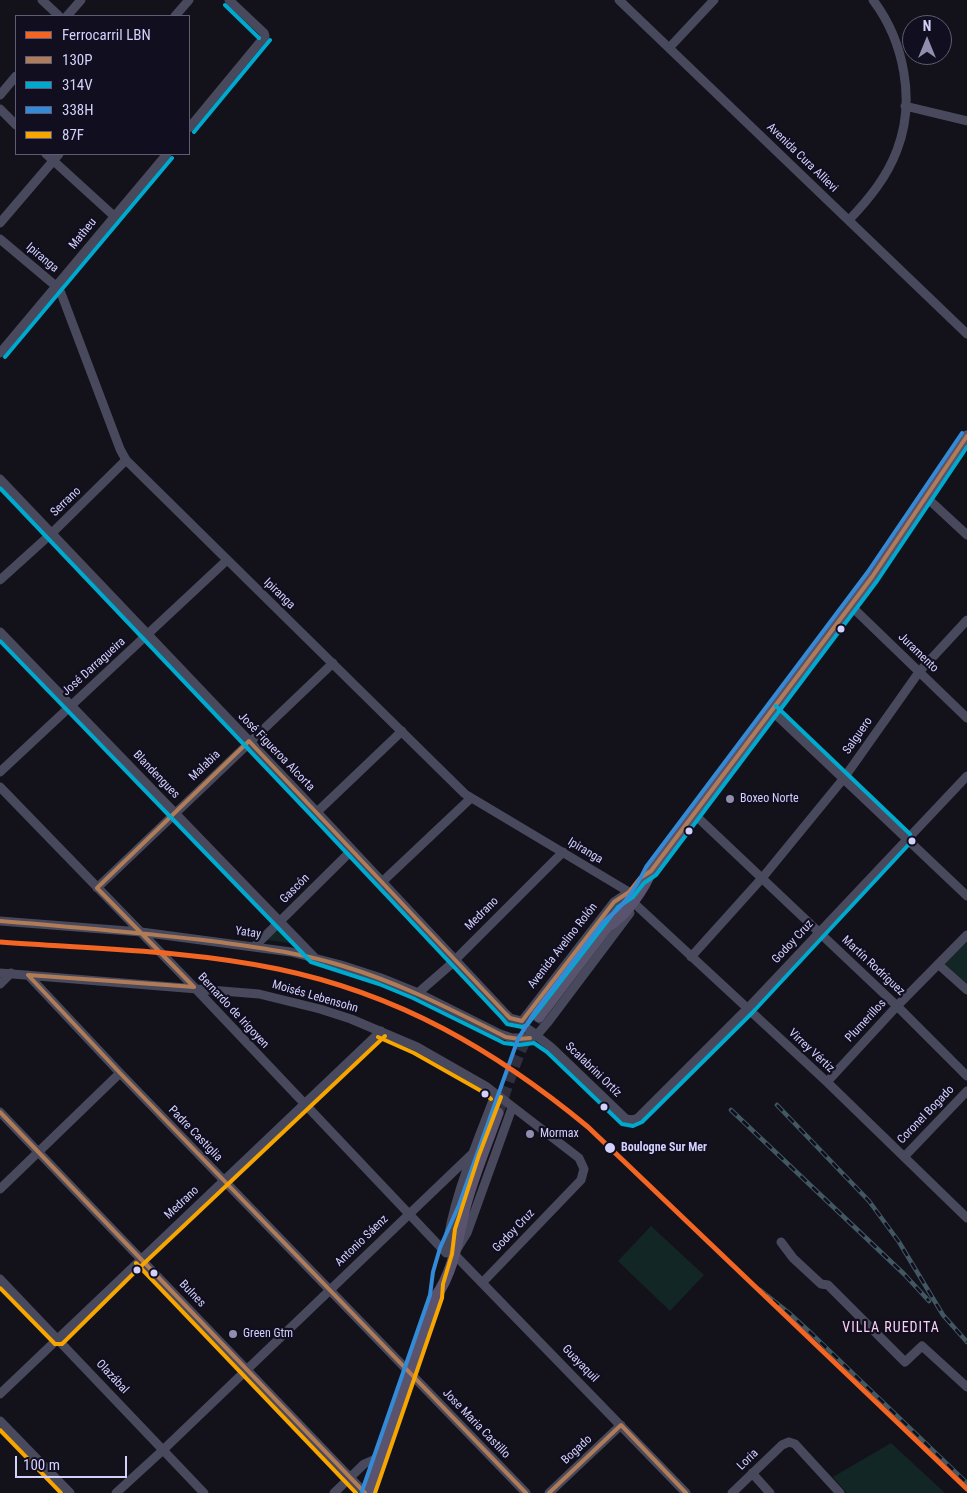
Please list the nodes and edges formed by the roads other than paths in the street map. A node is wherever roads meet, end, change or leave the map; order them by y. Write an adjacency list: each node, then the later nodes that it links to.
1 (42, 0): 8 (street)
2 (81, 0): 9 (street)
3 (189, 0): 10 (street)
4 (229, 0): 18 (street)
5 (619, 0): 11 (street, Avenida Cura Allievi)
6 (714, 0): 11 (street)
7 (873, 0): 14 (street)
8 (58, 15)
9 (68, 15)
10 (176, 15)
11 (669, 48): 22 (street, Avenida Cura Allievi)
12 (15, 77): 13 (street)
13 (0, 95)
14 (906, 106): 16 (street); 22 (street)
15 (0, 109): 17 (street)
16 (967, 121)
17 (15, 124)
18 (190, 127)
19 (166, 155): 21 (street, Matheu)
20 (53, 156): 21 (street); 23 (street)
21 (114, 216): 25 (street, Matheu)
22 (849, 220): 26 (street, Avenida Cura Allievi)
23 (0, 223)
24 (0, 240): 25 (street, Ipiranga)
25 (57, 287): 27 (street, Matheu); 29 (street, Ipiranga)
26 (967, 334)
27 (0, 353)
28 (967, 436): 31 (main road, Avenida Avelino Rolón)
29 (126, 460): 32 (street, Serrano); 34 (street, Ipiranga)
30 (0, 479): 32 (street, José Figueroa Alcorta)
31 (926, 497): 33 (street); 36 (main road, Avenida Avelino Rolón)
32 (52, 533): 35 (street, Serrano); 39 (street, José Figueroa Alcorta)
33 (967, 535)
34 (226, 561): 39 (street, José Darragueira); 40 (street, Ipiranga)
35 (0, 580)
36 (851, 606): 41 (street, Juramento); 43 (main road, Avenida Avelino Rolón)
37 (967, 620): 41 (street, Salguero)
38 (0, 632): 42 (street, Blandengues)
39 (147, 636): 42 (street, José Darragueira); 46 (street, José Figueroa Alcorta)
40 (333, 663): 45 (street, Ipiranga); 46 (street, Malabia)
41 (919, 672): 44 (street, Juramento); 49 (street, Salguero)
42 (71, 705): 47 (street, José Darragueira); 53 (street, Blandengues)
43 (772, 711): 49 (street); 54 (main road, Avenida Avelino Rolón)
44 (967, 718)
45 (402, 731): 51 (street, Ipiranga); 52 (street)
46 (249, 741): 52 (street, José Figueroa Alcorta); 53 (street, Malabia)
47 (0, 772)
48 (967, 776): 55 (street, Godoy Cruz)
49 (844, 778): 55 (street); 58 (street, Salguero)
50 (0, 787): 60 (street, Bernardo de Irigoyen)
51 (471, 798): 57 (street, Ipiranga); 59 (street)
52 (317, 812): 56 (street, José Figueroa Alcorta)
53 (175, 813): 60 (street, Malabia); 64 (street, Blandengues)
54 (694, 814): 58 (street, Martín Rodríguez); 62 (main road, Avenida Avelino Rolón)
55 (906, 839): 61 (street); 66 (street, Godoy Cruz)
56 (352, 850): 59 (street, José Figueroa Alcorta); 64 (street, Gascón)
57 (563, 852): 62 (street, Ipiranga); 71 (street, Medrano)
58 (763, 877): 66 (street, Martín Rodríguez); 70 (street, Salguero)
59 (382, 882): 71 (street, José Figueroa Alcorta)
60 (97, 888): 65 (street, Bernardo de Irigoyen)
61 (967, 896)
62 (634, 898): 70 (street, Virrey Vértiz); 82 (main road, Avenida Avelino Rolón); 83 (street, Avenida Avelino Rolón); 85 (street, Avenida Avelino Rolón)
63 (0, 921): 65 (street, Yatay)
64 (279, 922): 68 (street, Gascón); 69 (street, Blandengues)
65 (141, 932): 68 (street, Yatay); 77 (street, Bernardo de Irigoyen)
66 (819, 932): 80 (street, Martín Rodríguez); 81 (street, Godoy Cruz)
67 (967, 935): 72 (street, Plumerillos)
68 (255, 946): 69 (street, Yatay)
69 (314, 957): 79 (street, Yatay)
70 (691, 957): 81 (street, Virrey Vértiz)
71 (455, 959): 79 (street, Medrano); 83 (street, José Figueroa Alcorta)
72 (938, 964): 78 (street); 80 (street, Plumerillos)
73 (0, 973): 74 (street, Moisés Lebensohn)
74 (11, 974): 75 (street, Moisés Lebensohn); 76 (street)
75 (28, 975): 77 (street, Moisés Lebensohn); 86 (street, Padre Castiglia)
76 (0, 984)
77 (194, 987): 84 (street, Moisés Lebensohn); 91 (street, Bernardo de Irigoyen)
78 (967, 990)
79 (418, 993): 85 (street, Yatay)
80 (897, 1006): 87 (street, Martín Rodríguez); 88 (street, Plumerillos)
81 (747, 1008): 88 (street, Virrey Vértiz); 95 (street, Godoy Cruz)
82 (540, 1017)
83 (522, 1021): 85 (street, José Figueroa Alcorta)
84 (381, 1031): 90 (street, Moisés Lebensohn); 91 (street, Medrano)
85 (536, 1036): 95 (street, Scalabrini Ortíz)
86 (120, 1073): 96 (street); 100 (street, Padre Castiglia)
87 (967, 1076)
88 (826, 1082): 98 (street, Virrey Vértiz)
89 (967, 1091): 98 (street, Coronel Bogado)
90 (495, 1095): 92 (street, Moisés Lebensohn); 97 (street)
91 (304, 1104): 100 (street, Medrano); 102 (street, Bernardo de Irigoyen)
92 (512, 1108): 99 (street, Moisés Lebensohn); 105 (street)
93 (0, 1112): 96 (street, Bulnes)
94 (498, 1113): 105 (main road)
95 (633, 1120)
96 (38, 1152): 101 (street); 106 (street, Bulnes)
97 (473, 1153): 102 (street, Antonio Sáenz); 105 (street)
98 (904, 1157): 103 (street, Virrey Vértiz)
99 (584, 1174): 108 (street, Godoy Cruz)
100 (224, 1181): 106 (street, Medrano); 109 (street, Padre Castiglia)
101 (0, 1189)
102 (409, 1214): 105 (street, Bernardo de Irigoyen); 109 (street, Antonio Sáenz)
103 (967, 1218)
104 (781, 1242): 113 (street)
105 (450, 1254): 108 (street, Guayaquil); 112 (main road)
106 (141, 1259): 110 (street, Medrano); 111 (street, Bulnes)
107 (0, 1279): 110 (street, Olazábal)
108 (482, 1283): 116 (street, Guayaquil)
109 (330, 1289): 111 (street, Antonio Sáenz); 112 (street, Padre Castiglia)
110 (59, 1340): 114 (street, Medrano); 117 (street, Olazábal)
111 (246, 1370): 117 (street, Antonio Sáenz); 120 (street, Bulnes)
112 (409, 1372): 118 (main road); 126 (street, Jose Maria Castillo)
113 (967, 1388)
114 (0, 1394)
115 (0, 1421): 121 (street)
116 (621, 1425): 127 (street, Bogado); 128 (street, Guayaquil)
117 (163, 1450): 122 (street, Antonio Sáenz); 123 (street, Olazábal)
118 (380, 1457): 120 (street); 125 (main road)
119 (752, 1473): 129 (street, Loria); 130 (street); 131 (street, Loria)
120 (351, 1477): 124 (street); 125 (street, Bulnes)
121 (70, 1493)
122 (116, 1493)
123 (204, 1493)
124 (334, 1493)
125 (367, 1493)
126 (526, 1493)
127 (549, 1493)
128 (686, 1493)
129 (732, 1493)
130 (770, 1493)
131 (840, 1493)

